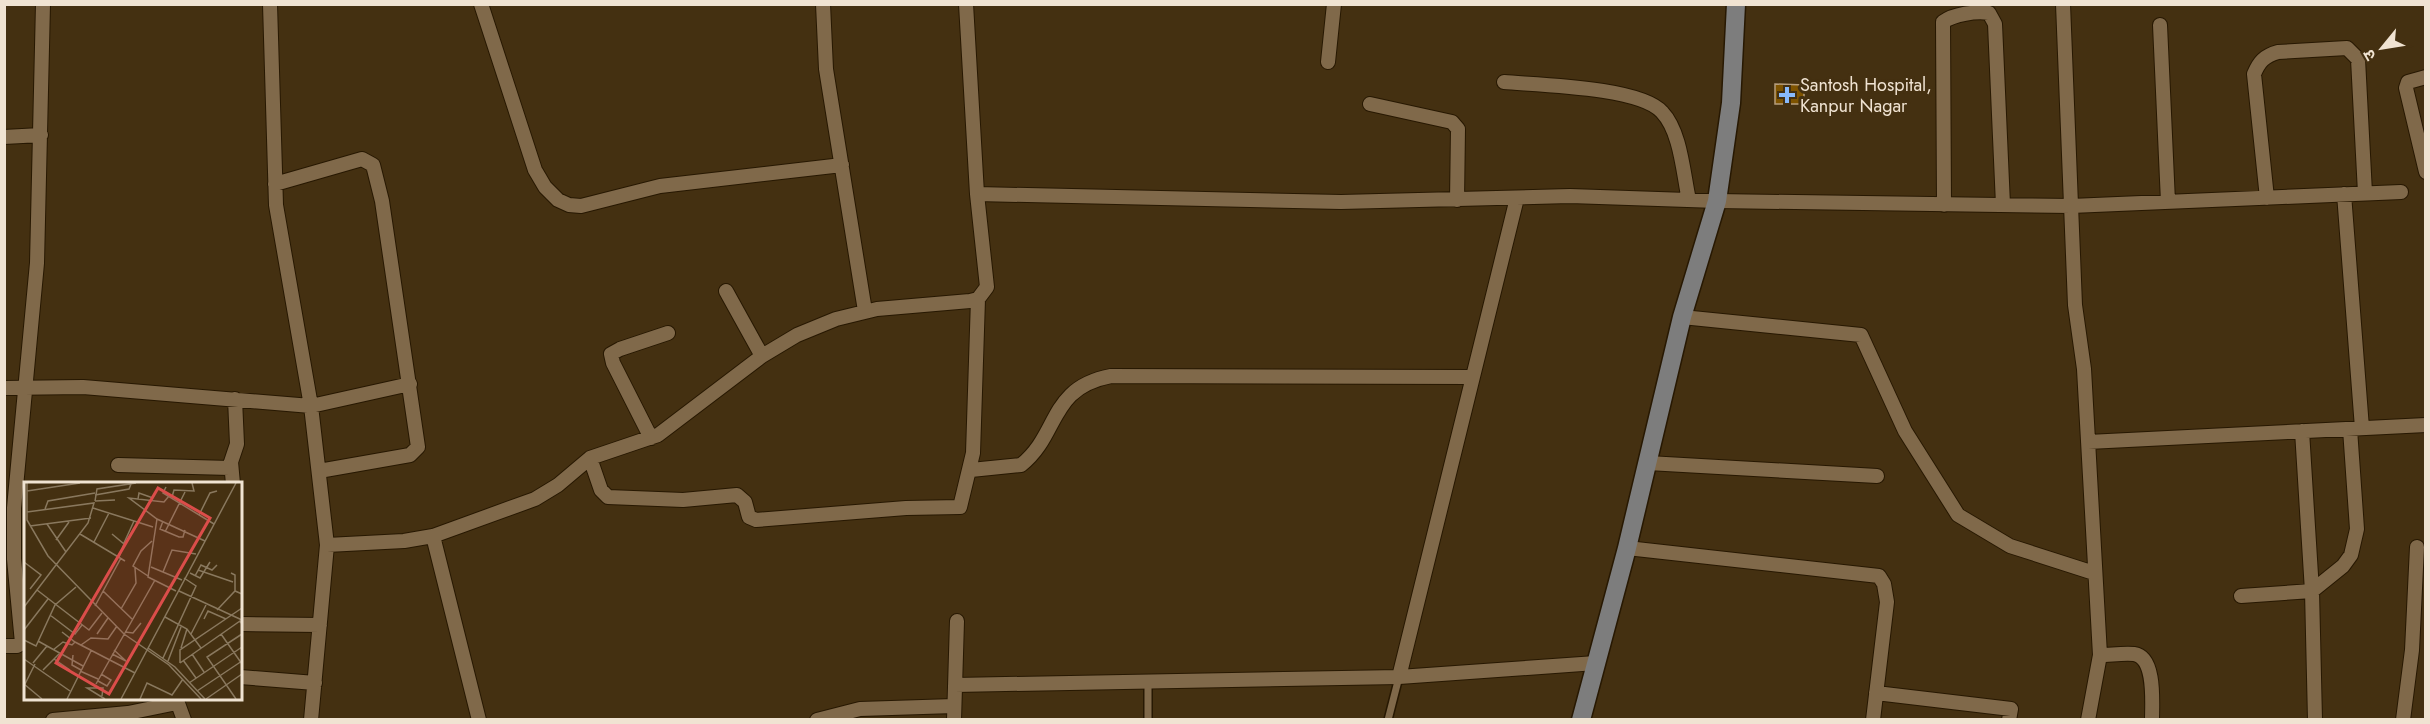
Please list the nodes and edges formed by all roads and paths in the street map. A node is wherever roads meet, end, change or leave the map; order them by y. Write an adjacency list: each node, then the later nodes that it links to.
1 (43, 4): 14 (street)
2 (270, 4): 18 (street)
3 (481, 4): 16 (street)
4 (823, 4): 16 (street)
5 (966, 4): 21 (street)
6 (1334, 4): 10 (street)
7 (1736, 4): 27 (street)
8 (2063, 4): 31 (street)
9 (2160, 26): 28 (street)
10 (1328, 62)
11 (2426, 77): 17 (street)
12 (1504, 82): 26 (street)
13 (1370, 104): 25 (street)
14 (41, 135): 15 (street); 40 (street)
15 (4, 137)
16 (842, 165): 34 (street)
17 (2426, 172)
18 (275, 184): 39 (street); 43 (street)
19 (2401, 192): 20 (street)
20 (2365, 193): 22 (street); 24 (street)
21 (977, 194): 25 (street); 33 (street)
22 (2344, 194): 24 (street); 45 (street)
23 (1517, 198): 25 (street); 26 (street); 38 (street)
24 (2267, 198): 28 (street)
25 (1457, 200)
26 (1689, 200): 27 (street)
27 (1717, 201): 29 (street); 35 (street)
28 (2168, 202): 31 (street)
29 (1944, 205): 30 (street); 30 (street)
30 (2003, 205): 31 (street)
31 (2070, 206): 48 (street)
32 (726, 291): 37 (street)
33 (978, 299): 34 (street); 53 (street)
34 (865, 311): 37 (street)
35 (1683, 317): 50 (street); 63 (street)
36 (668, 333): 47 (street)
37 (762, 356): 47 (street)
38 (1472, 377): 53 (street); 73 (street)
39 (410, 384): 43 (street); 54 (street)
40 (27, 387): 41 (street); 42 (street); 57 (street)
41 (4, 388)
42 (235, 399): 43 (street); 52 (street)
43 (310, 406): 54 (street)
44 (2426, 425): 45 (street)
45 (2356, 428): 46 (street); 64 (street)
46 (2302, 431): 48 (street); 64 (street)
47 (651, 438): 49 (street)
48 (2088, 442): 63 (street)
49 (590, 459): 53 (street); 58 (street)
50 (1648, 464): 55 (street); 61 (street)
51 (118, 465): 52 (street)
52 (230, 468): 56 (street)
53 (971, 470)
54 (319, 471): 59 (street)
55 (1877, 476)
56 (233, 482)
57 (9, 523): 62 (street)
58 (433, 536): 59 (street); 84 (street)
59 (327, 545): 68 (street)
60 (2417, 547): 94 (street)
61 (1627, 548): 71 (street); 77 (street)
62 (20, 559): 69 (street)
63 (2094, 573): 70 (street)
64 (2312, 591): 65 (street); 93 (street)
65 (2241, 596)
66 (957, 621): 76 (street)
67 (242, 624): 68 (street)
68 (320, 625): 74 (street)
69 (4, 646)
70 (2100, 655): 91 (street); 92 (street)
71 (1596, 663): 73 (street); 88 (street)
72 (242, 677): 74 (street)
73 (1400, 677): 75 (street); 87 (lane)
74 (315, 682): 83 (street)
75 (1148, 684): 76 (street); 86 (lane)
76 (955, 686): 79 (street)
77 (1876, 693): 89 (street); 90 (street)
78 (177, 701): 80 (street); 82 (street)
79 (954, 712): 85 (street)
80 (137, 716): 81 (street)
81 (53, 720)
82 (184, 720)
83 (311, 720)
84 (479, 720)
85 (817, 720)
86 (1148, 720)
87 (1388, 720)
88 (1581, 720)
89 (1873, 720)
90 (2009, 720)
91 (2088, 720)
92 (2152, 720)
93 (2315, 720)
94 (2403, 720)

